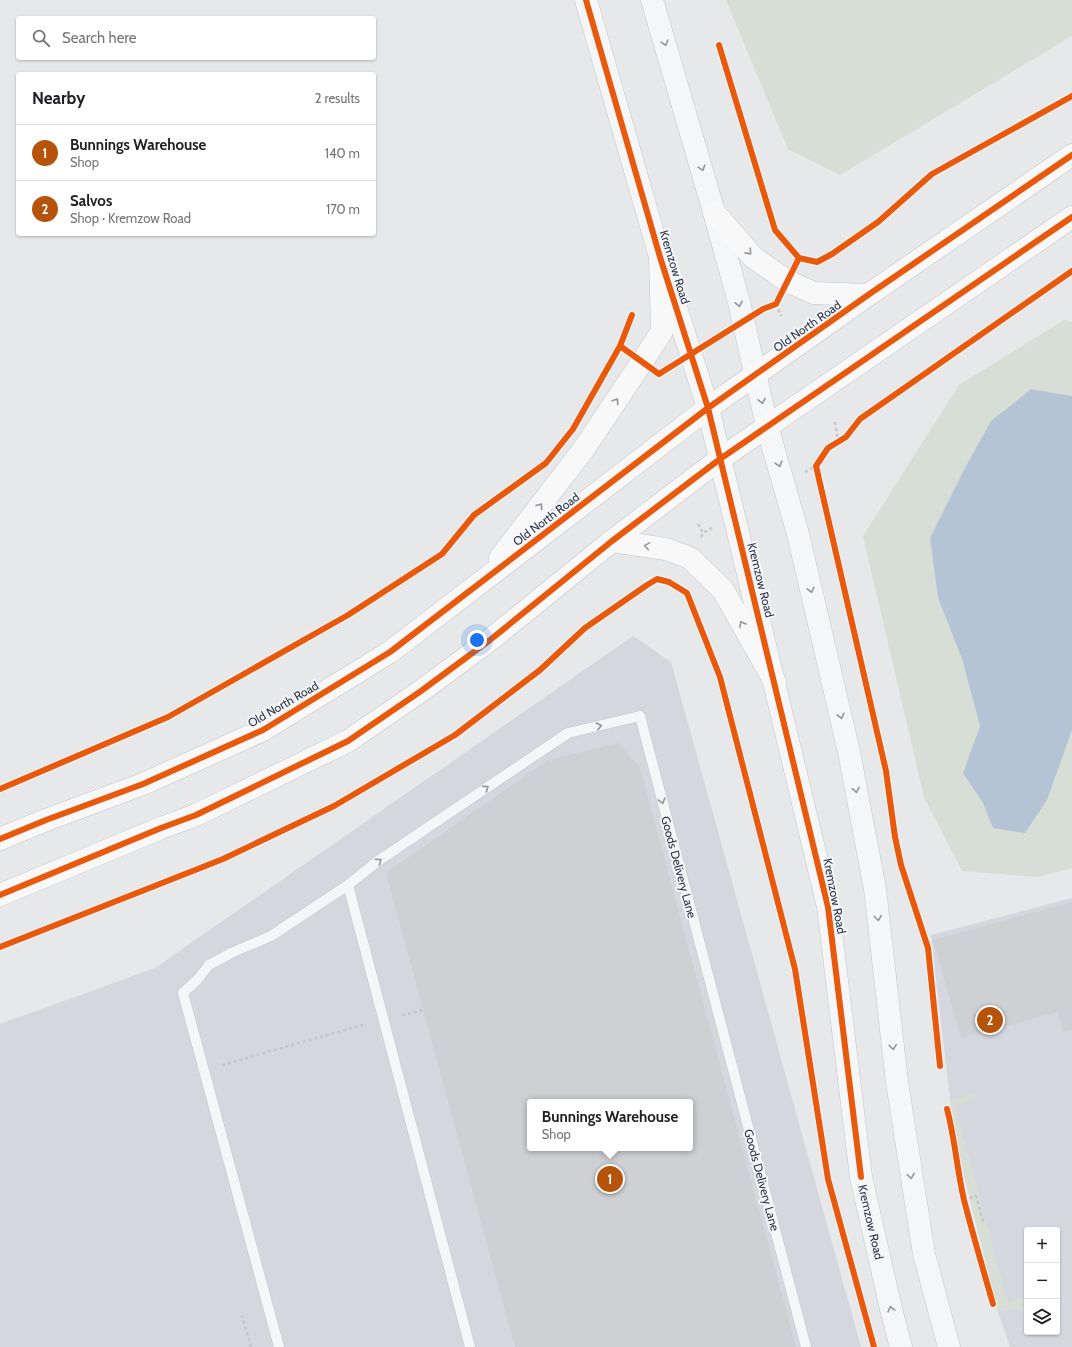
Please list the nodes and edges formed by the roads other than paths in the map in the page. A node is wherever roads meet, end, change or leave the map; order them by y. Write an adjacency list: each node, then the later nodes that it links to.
1 (586, 0): 6 (street, Kremzow Road)
2 (652, 0): 4 (street, one-way to 4)
3 (1072, 155): 7 (main road, Old North Road)
4 (714, 212): 7 (main road, one-way to 7); 8 (street, one-way to 8)
5 (1072, 217): 10 (main road)
6 (660, 257): 9 (street, Kremzow Road); 13 (main road, one-way to 6)
7 (868, 295): 8 (main road, Old North Road)
8 (756, 375): 9 (main road, Old North Road); 10 (street, one-way to 10)
9 (708, 408): 11 (street, Kremzow Road); 13 (main road, Old North Road)
10 (767, 426): 11 (main road); 22 (street, one-way to 22)
11 (720, 459): 12 (main road); 14 (street, Kremzow Road)
12 (612, 541): 14 (main road, one-way to 12); 17 (main road)
13 (482, 582): 15 (main road, Old North Road)
14 (775, 682): 21 (street, Kremzow Road, one-way to 14)
15 (0, 839)
16 (348, 885): 18 (lane); 19 (lane); 20 (lane, Goods Delivery Lane, one-way to 20)
17 (0, 895)
18 (279, 1347)
19 (470, 1347)
20 (806, 1347)
21 (901, 1347)
22 (949, 1347)

